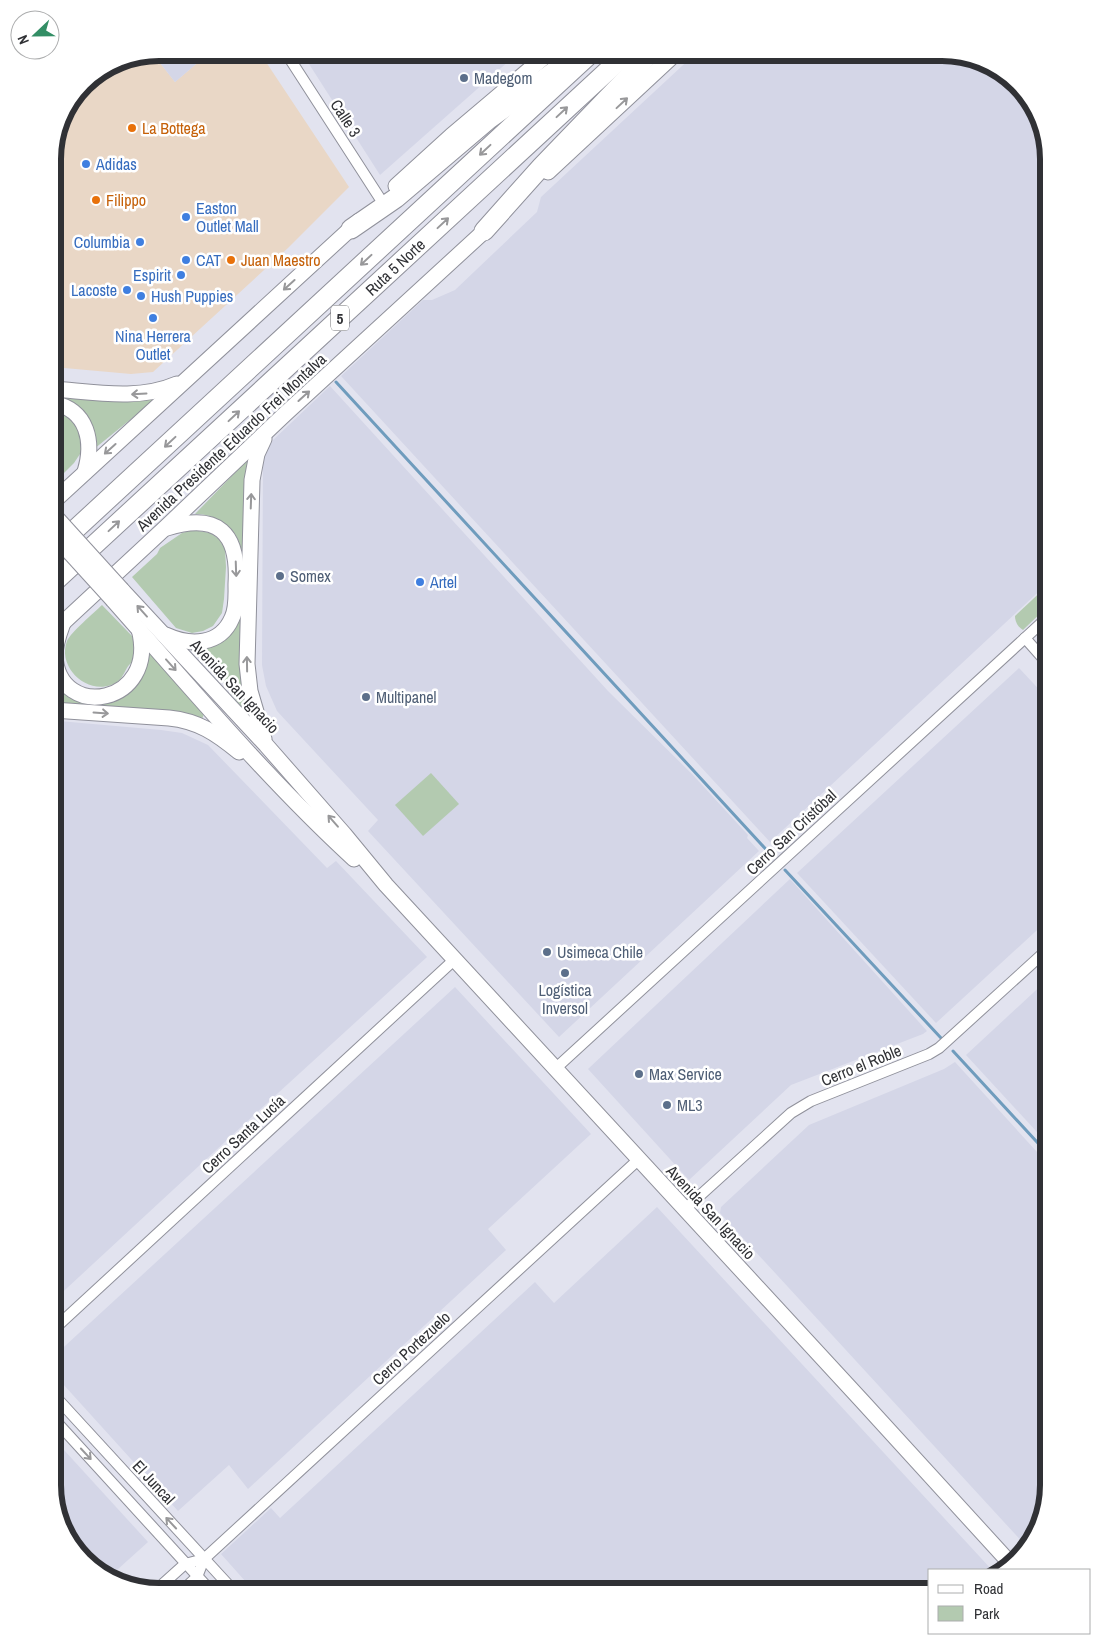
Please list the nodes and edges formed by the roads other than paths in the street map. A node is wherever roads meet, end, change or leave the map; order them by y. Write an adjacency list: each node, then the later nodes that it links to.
1 (292, 61): 8 (street, Calle 3)
2 (540, 61): 8 (main road)
3 (570, 61): 9 (highway)
4 (582, 61): 20 (highway, Ruta 5 Norte / 5, one-way to 20)
5 (618, 61): 21 (highway, Ruta 5 Norte / 5, one-way to 5)
6 (643, 61): 10 (highway)
7 (667, 61): 10 (main road, Avenida Presidente Eduardo Frei Montalva, one-way to 7)
8 (381, 200): 9 (main road)
9 (351, 229): 11 (main road, one-way to 11)
10 (484, 231): 14 (main road, Avenida Presidente Eduardo Frei Montalva, one-way to 10)
11 (185, 380): 12 (main road, one-way to 12); 15 (main road, one-way to 15)
12 (61, 389)
13 (61, 406): 15 (main road)
14 (269, 430): 18 (main road, Avenida Presidente Eduardo Frei Montalva); 31 (main road, one-way to 14)
15 (85, 472): 16 (main road)
16 (61, 494)
17 (61, 524): 22 (main road, Avenida San Ignacio, bridge)
18 (165, 528): 23 (main road, Avenida Presidente Eduardo Frei Montalva); 26 (main road, one-way to 26)
19 (61, 542): 22 (main road, Avenida San Ignacio, bridge)
20 (61, 543)
21 (61, 576)
22 (118, 595): 25 (main road, Avenida San Ignacio); 26 (main road, Avenida San Ignacio, one-way to 22)
23 (61, 624)
24 (1040, 624): 27 (street, Cerro San Cristóbal)
25 (139, 629): 29 (main road); 32 (main road, Avenida San Ignacio, one-way to 32)
26 (161, 632): 31 (main road, Avenida San Ignacio)
27 (1025, 638): 28 (street); 36 (street, Cerro San Cristóbal)
28 (1040, 655)
29 (61, 675)
30 (61, 711): 32 (main road, one-way to 32)
31 (266, 745): 33 (main road, Avenida San Ignacio, one-way to 31)
32 (266, 770): 33 (main road, Avenida San Ignacio)
33 (386, 886): 35 (main road, Avenida San Ignacio)
34 (1040, 956): 38 (street, Cerro el Roble)
35 (454, 960): 36 (main road, Avenida San Ignacio); 39 (street, Cerro Santa Lucía)
36 (555, 1069): 37 (main road, Avenida San Ignacio)
37 (638, 1160): 38 (main road, Avenida San Ignacio); 42 (street, Cerro Portezuelo)
38 (684, 1210): 43 (main road, Avenida San Ignacio)
39 (61, 1322)
40 (61, 1404): 42 (street, El Juncal, one-way to 40)
41 (61, 1428): 44 (street, El Juncal, one-way to 44)
42 (204, 1559): 44 (street, Cerro Portezuelo); 45 (street, Cerro Portezuelo); 49 (street, El Juncal)
43 (1006, 1559)
44 (185, 1564): 45 (street, El Juncal); 46 (street, Cerro Portezuelo)
45 (197, 1577): 47 (street, Cerro Portezuelo); 48 (street, El Juncal)
46 (163, 1583)
47 (191, 1583)
48 (203, 1583)
49 (226, 1583)

